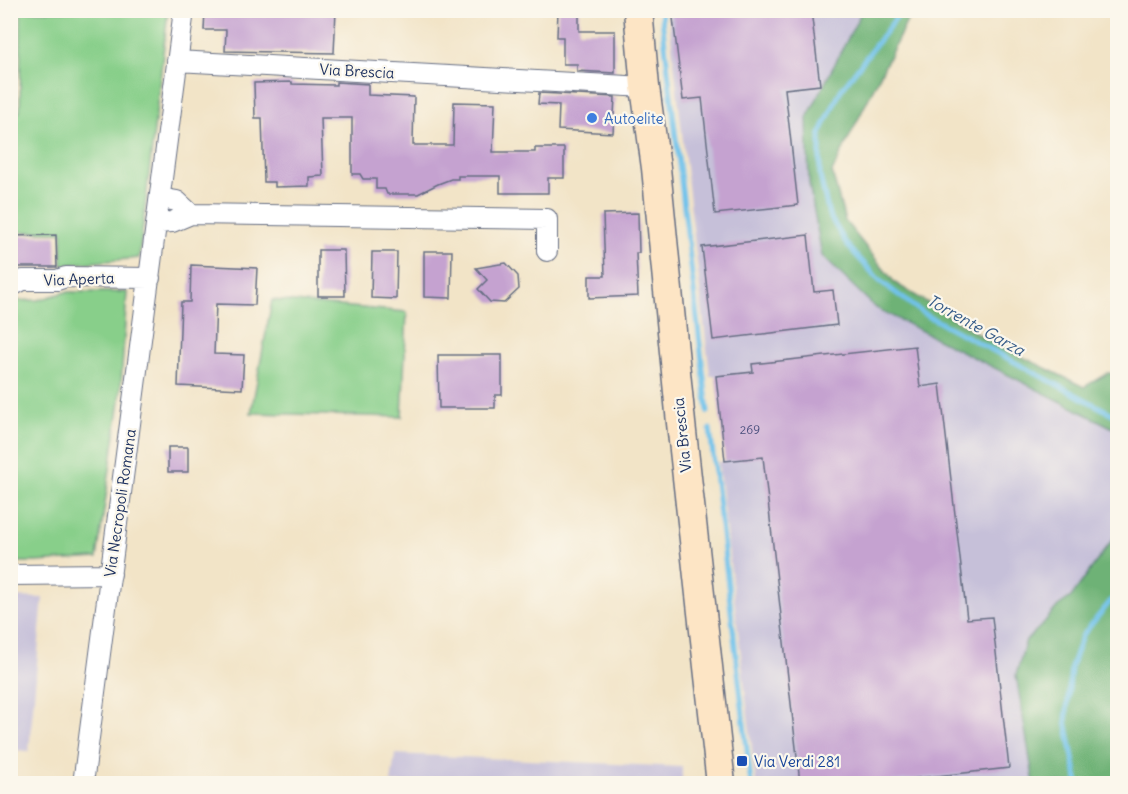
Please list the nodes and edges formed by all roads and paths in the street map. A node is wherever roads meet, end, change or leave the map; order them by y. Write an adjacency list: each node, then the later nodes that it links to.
1 (184, 10): 3 (street, Via Necropoli Romana)
2 (638, 10): 4 (main road, Via Brescia)
3 (177, 61): 4 (street, Via Brescia); 5 (street, Via Necropoli Romana)
4 (645, 87): 14 (main road, Via Brescia)
5 (160, 198): 6 (street); 7 (street, Via Necropoli Romana)
6 (191, 214): 7 (street); 8 (street)
7 (157, 223): 9 (street, Via Necropoli Romana)
8 (548, 251)
9 (150, 278): 10 (street, Via Aperta); 11 (street, Via Necropoli Romana)
10 (10, 287)
11 (111, 574): 12 (street); 13 (street, Via Necropoli Romana)
12 (10, 575)
13 (83, 783)
14 (721, 783)

